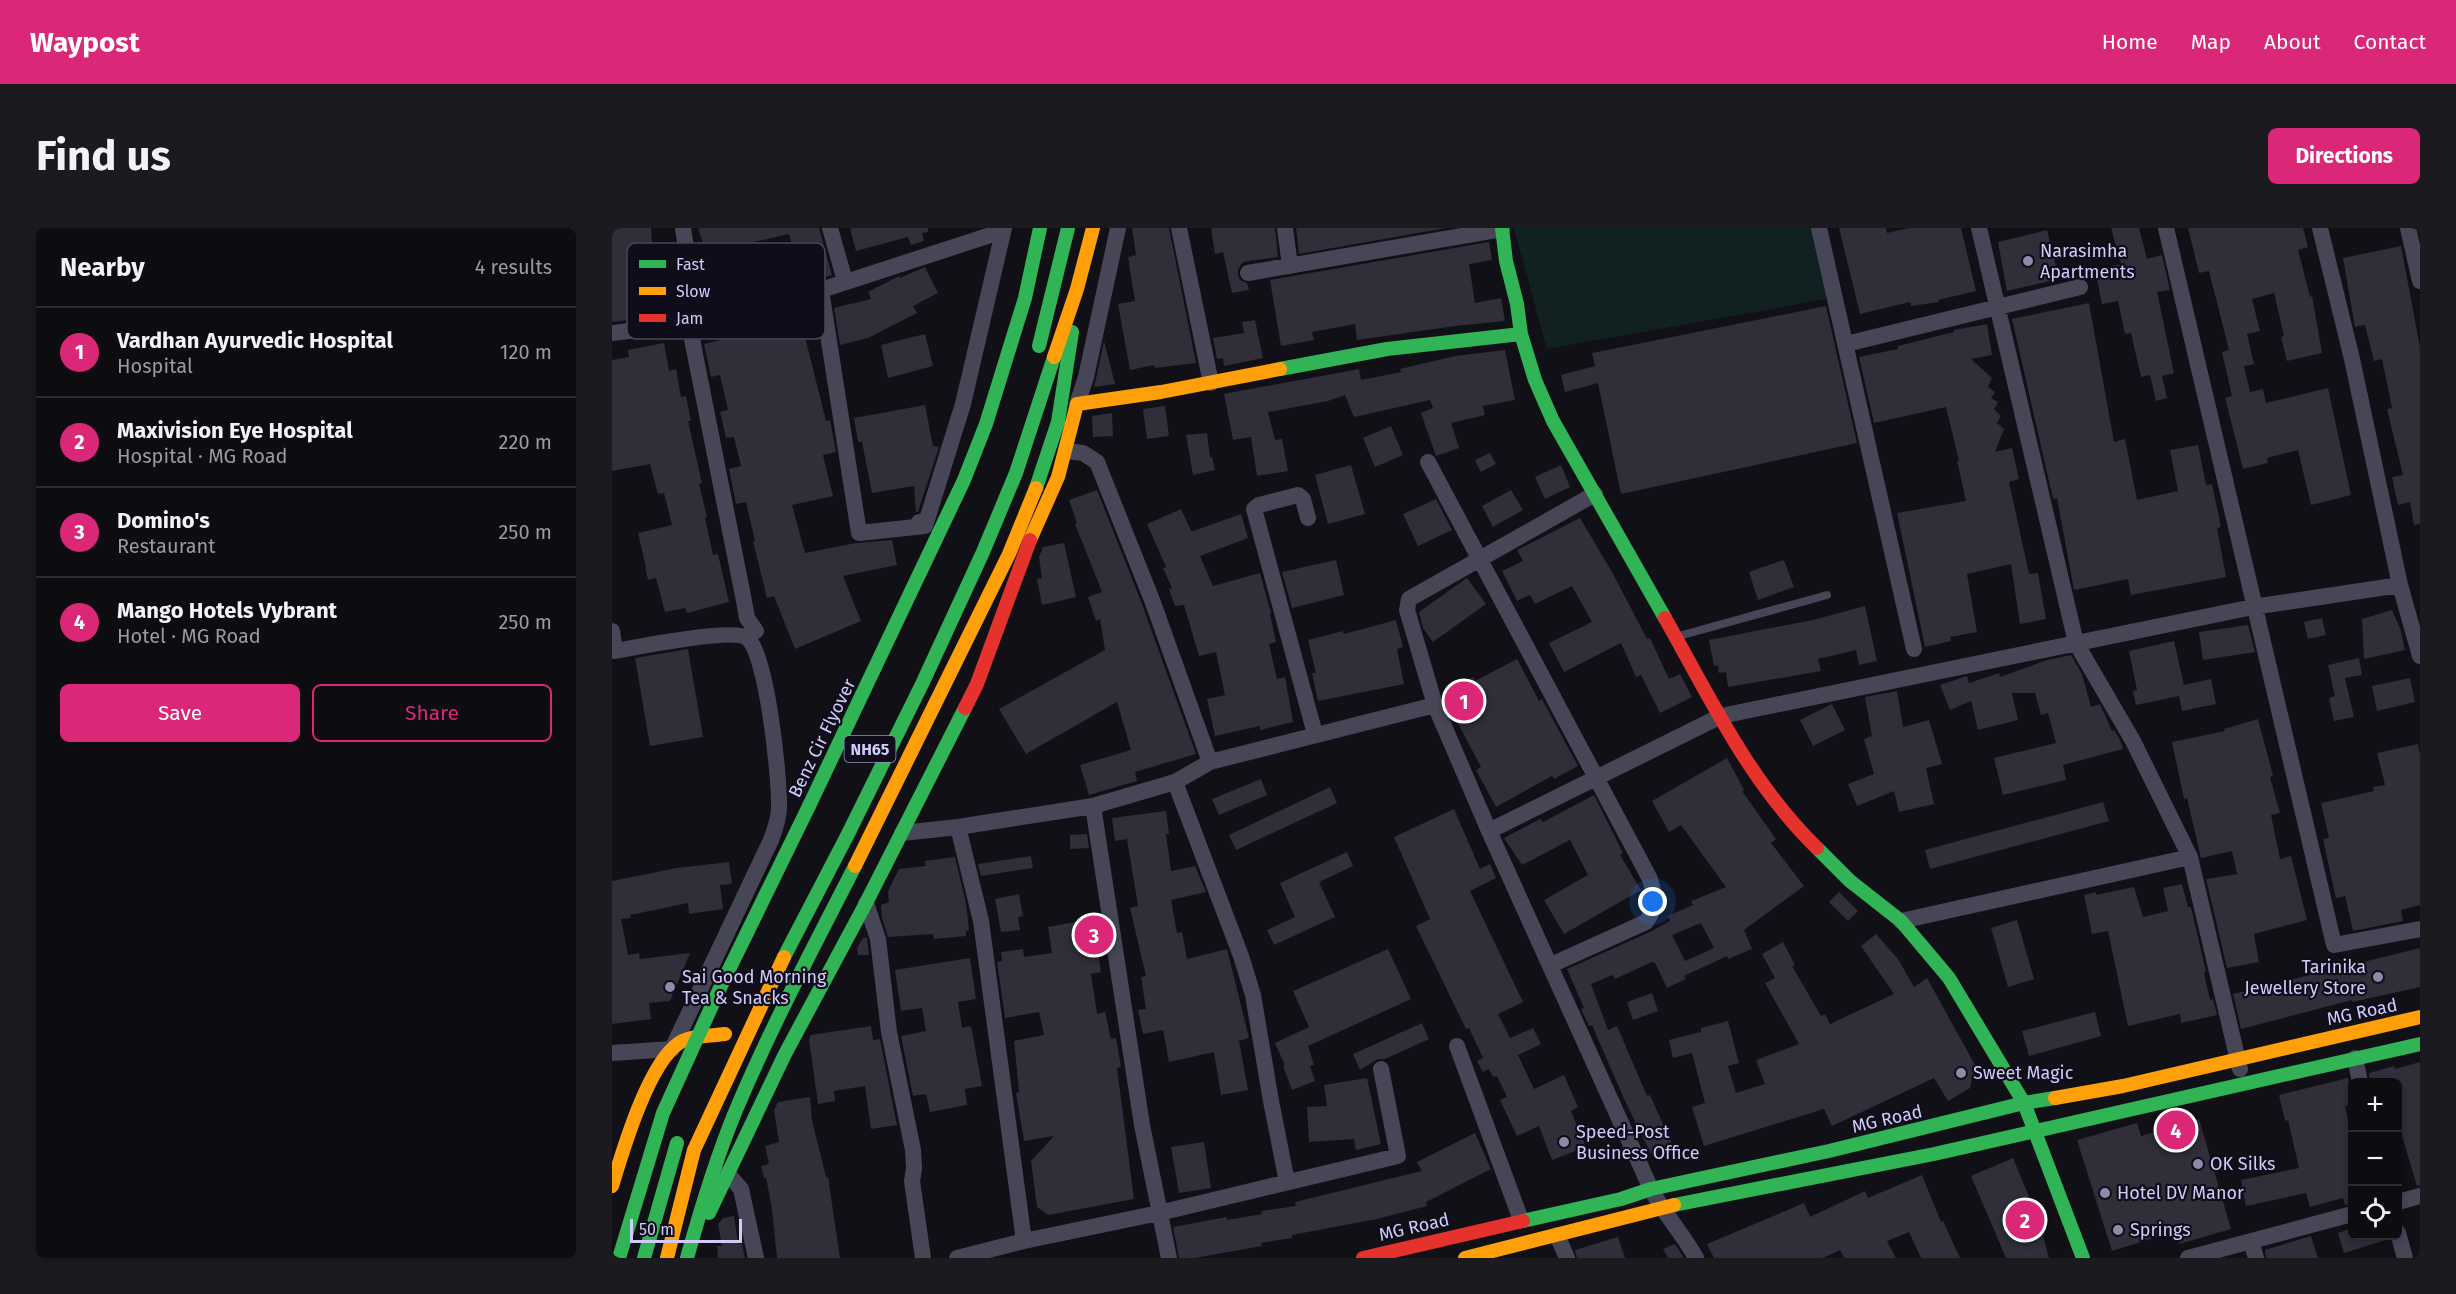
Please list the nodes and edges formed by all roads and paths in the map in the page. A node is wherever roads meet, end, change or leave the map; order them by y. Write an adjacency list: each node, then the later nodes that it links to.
1 (683, 228): 17 (street)
2 (830, 228): 20 (street)
3 (1040, 228): 93 (main road, Benz Cir Flyover, bridge)
4 (1068, 228): 32 (main road)
5 (1093, 228): 24 (main road, NH65)
6 (1118, 228): 34 (street)
7 (1179, 228): 33 (street)
8 (1286, 228): 18 (street)
9 (1502, 228): 18 (street); 29 (main road)
10 (1819, 228): 31 (street)
11 (1979, 228): 25 (street)
12 (2166, 228): 42 (street)
13 (2320, 228): 40 (street)
14 (2409, 228): 21 (street)
15 (1004, 230): 16 (street); 26 (street)
16 (974, 234): 20 (street)
17 (685, 243)
18 (1290, 266): 19 (street)
19 (1248, 273)
20 (845, 281): 23 (street)
21 (2420, 281)
22 (2080, 287): 25 (street)
23 (825, 288)
24 (1077, 289): 95 (main road, NH65); 96 (main road)
25 (1998, 308): 31 (street); 46 (street)
26 (825, 316)
27 (627, 331): 28 (street)
28 (612, 333)
29 (1521, 334): 33 (main road); 37 (main road)
30 (696, 339): 44 (street)
31 (1846, 344): 47 (street)
32 (1035, 360)
33 (1211, 383): 34 (main road)
34 (1077, 404): 35 (main road)
35 (1066, 451): 52 (street); 58 (main road)
36 (1428, 462): 39 (street)
37 (1595, 494): 39 (street); 45 (main road)
38 (1308, 518): 51 (street)
39 (1481, 557): 49 (street); 53 (street)
40 (2400, 585): 42 (street); 48 (street)
41 (1827, 596): 45 (lane)
42 (2253, 607): 46 (street); 62 (street)
43 (612, 631): 67 (street)
44 (756, 631)
45 (1676, 636): 50 (main road)
46 (2076, 643): 50 (street); 59 (street)
47 (1914, 649)
48 (2420, 656)
49 (1435, 705): 51 (street); 57 (street)
50 (1721, 716): 53 (street); 61 (main road)
51 (1315, 734): 52 (street)
52 (1210, 762): 54 (street)
53 (1596, 778): 57 (street); 63 (street)
54 (1175, 782): 55 (street); 79 (street)
55 (1093, 806): 56 (street); 85 (street)
56 (958, 828): 58 (street); 89 (street)
57 (1489, 831): 63 (street)
58 (902, 833): 60 (main road)
59 (2190, 857): 61 (street); 70 (street)
60 (866, 903): 78 (main road); 99 (street)
61 (1901, 921): 75 (main road)
62 (2420, 929)
63 (1551, 965): 81 (street)
64 (2420, 1017): 70 (main road, MG Road)
65 (2420, 1044): 71 (main road)
66 (1457, 1046): 87 (street)
67 (672, 1049): 68 (main road); 69 (street); 80 (main road)
68 (717, 1052)
69 (612, 1053)
70 (2238, 1058): 74 (street); 75 (main road, MG Road)
71 (2355, 1058): 73 (street); 74 (main road)
72 (1381, 1070): 79 (street)
73 (2359, 1078)
74 (2244, 1085): 77 (main road)
75 (2024, 1103): 77 (main road); 81 (main road, MG Road)
76 (681, 1130): 94 (main road)
77 (2036, 1132): 84 (main road); 105 (main road)
78 (726, 1173): 97 (main road); 98 (street)
79 (1287, 1182): 85 (street)
80 (612, 1186)
81 (1651, 1189): 84 (street); 87 (main road, MG Road)
82 (2420, 1196): 83 (street)
83 (2402, 1201)
84 (1661, 1208): 88 (main road); 104 (street)
85 (1160, 1213): 89 (street); 101 (street)
86 (2348, 1215): 91 (street)
87 (1521, 1220): 102 (main road, MG Road)
88 (1557, 1235): 92 (main road); 103 (street)
89 (1024, 1240): 100 (street)
90 (2399, 1240): 108 (street)
91 (2251, 1241): 106 (street); 107 (street)
92 (1473, 1257)
93 (619, 1258)
94 (644, 1258)
95 (667, 1258)
96 (687, 1258)
97 (692, 1258)
98 (756, 1258)
99 (923, 1258)
100 (957, 1258)
101 (1169, 1258)
102 (1364, 1258)
103 (1566, 1258)
104 (1696, 1258)
105 (2083, 1258)
106 (2188, 1258)
107 (2256, 1258)
108 (2405, 1258)

